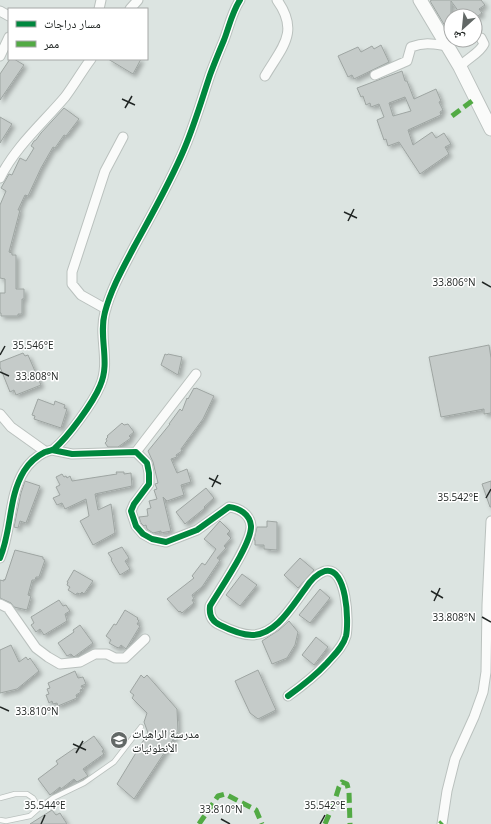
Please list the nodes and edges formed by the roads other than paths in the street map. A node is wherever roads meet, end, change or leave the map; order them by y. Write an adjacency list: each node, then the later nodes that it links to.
1 (138, 0): 5 (street)
2 (240, 0): 19 (street)
3 (277, 0): 15 (street)
4 (420, 0): 7 (street)
5 (131, 8)
6 (8, 39): 11 (street)
7 (443, 39)
8 (443, 45): 14 (street)
9 (448, 48): 13 (street)
10 (482, 48): 13 (street)
11 (0, 56)
12 (89, 61): 18 (street)
13 (460, 67): 16 (street)
14 (375, 75)
15 (265, 76)
16 (491, 129)
17 (123, 137): 19 (street)
18 (0, 178)
19 (106, 309): 22 (street)
20 (196, 374): 23 (street)
21 (0, 414): 22 (street)
22 (49, 451): 23 (street); 24 (street)
23 (136, 452): 30 (street)
24 (9, 518): 26 (street); 27 (street)
25 (491, 521): 35 (street)
26 (0, 522)
27 (0, 558)
28 (0, 604): 29 (street)
29 (145, 639)
30 (288, 696)
31 (141, 727): 33 (lane)
32 (0, 798): 33 (lane)
33 (39, 808): 34 (lane)
34 (0, 820)
35 (442, 824)

